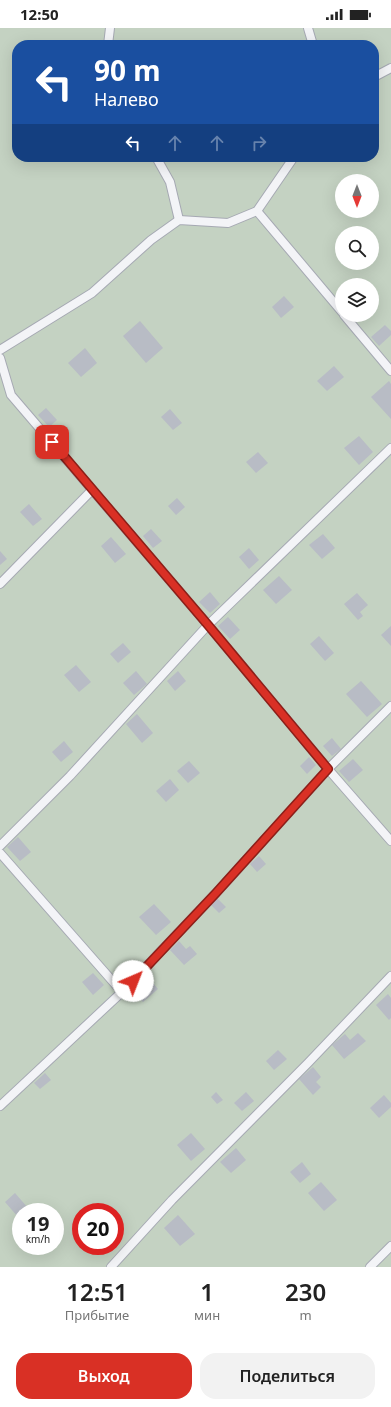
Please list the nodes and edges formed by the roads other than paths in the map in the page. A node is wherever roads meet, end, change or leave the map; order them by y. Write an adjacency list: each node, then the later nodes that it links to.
1 (110, 28): 3 (lane)
2 (308, 28): 4 (lane)
3 (109, 40)
4 (312, 40)
5 (391, 68): 6 (lane)
6 (379, 74)
7 (159, 162): 10 (lane)
8 (291, 162): 9 (lane)
9 (257, 211): 10 (lane); 11 (lane)
10 (178, 220): 13 (lane)
11 (335, 304)
12 (350, 322): 15 (lane)
13 (0, 350)
14 (0, 358): 17 (lane)
15 (391, 371)
16 (391, 448): 19 (lane)
17 (92, 490): 18 (lane); 19 (lane)
18 (0, 584)
19 (208, 625): 21 (lane); 23 (lane)
20 (391, 706): 21 (lane)
21 (328, 769): 22 (lane); 26 (lane)
22 (391, 841)
23 (0, 846)
24 (0, 853): 26 (lane)
25 (391, 976): 29 (lane)
26 (122, 992): 27 (lane)
27 (0, 1106)
28 (391, 1246): 30 (lane)
29 (111, 1267)
30 (370, 1267)

